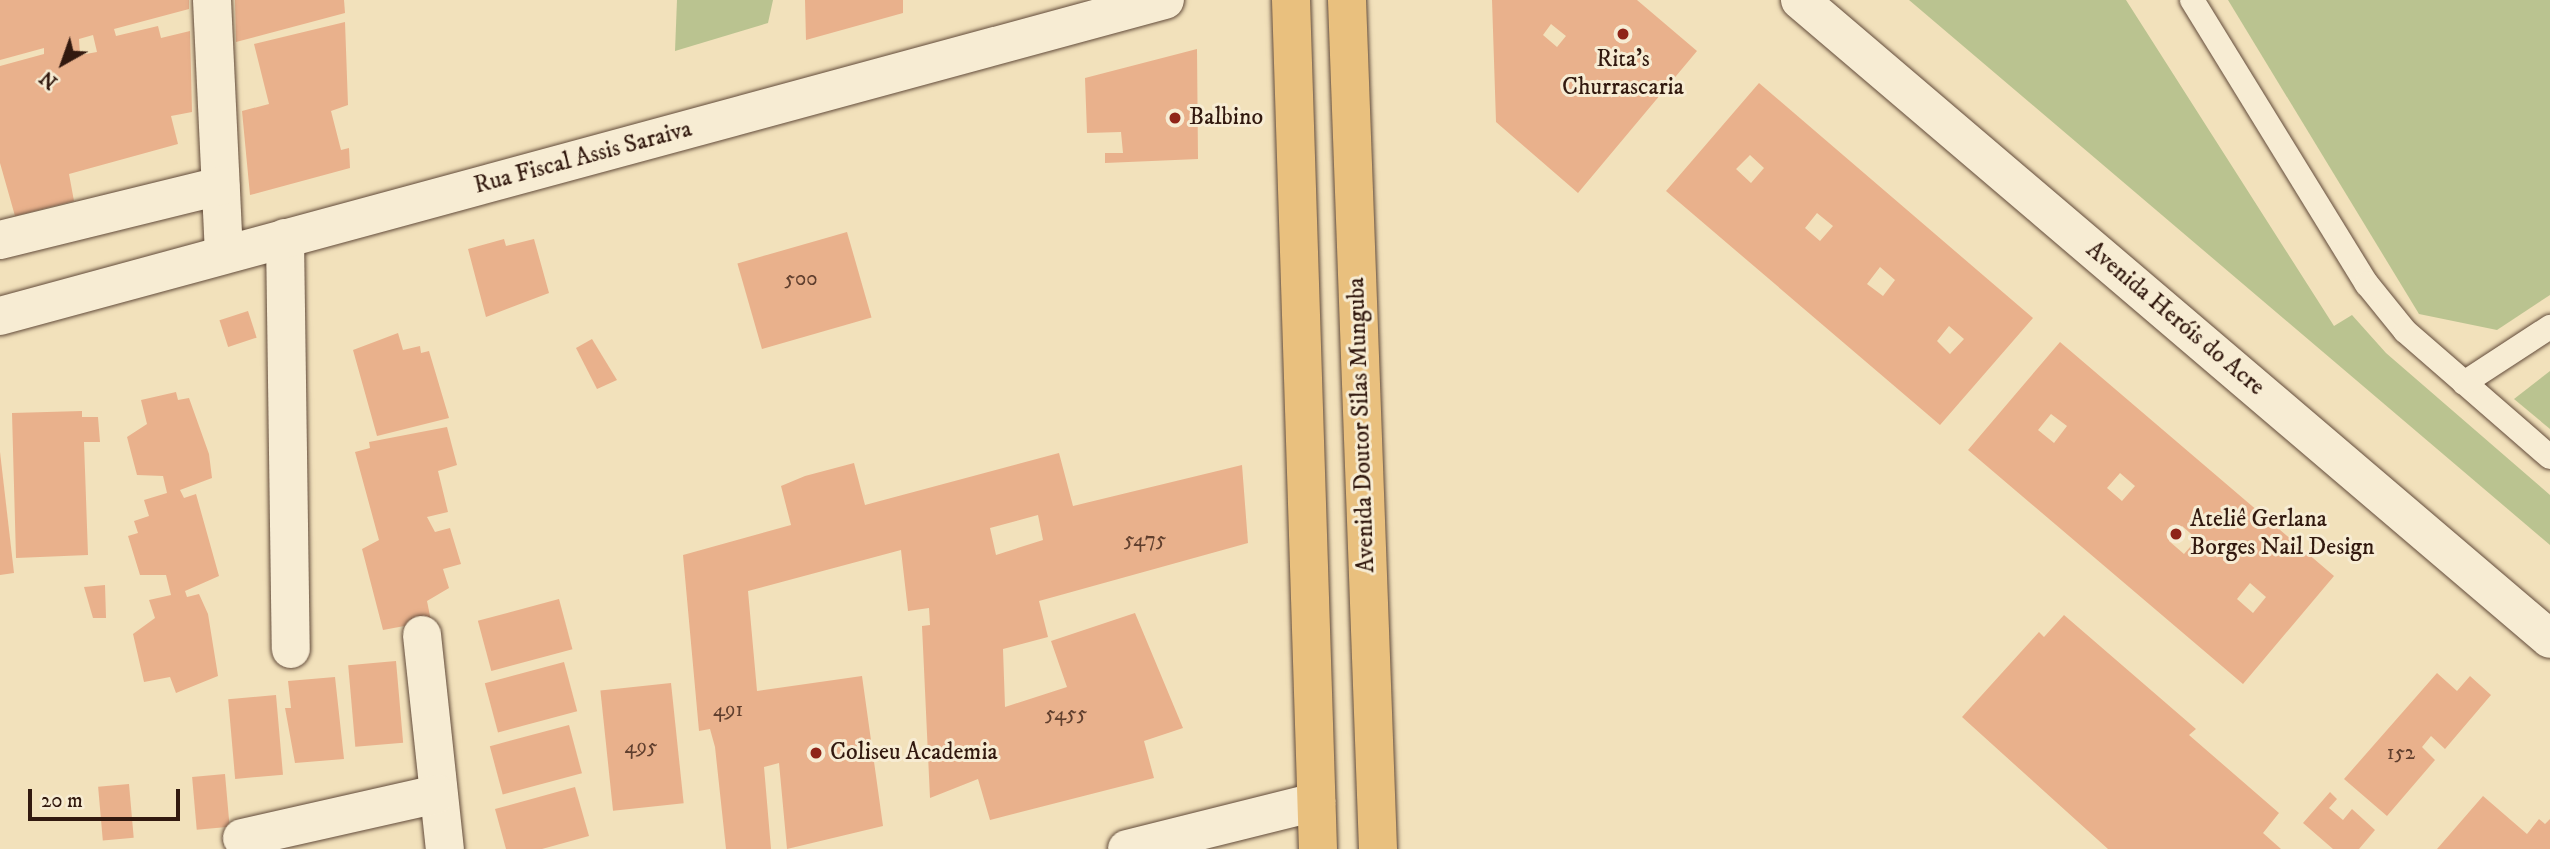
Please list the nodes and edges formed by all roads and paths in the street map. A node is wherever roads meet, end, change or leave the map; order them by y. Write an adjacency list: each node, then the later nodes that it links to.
1 (212, 0): 7 (street)
2 (1165, 0): 8 (street, Rua Fiscal Assis Saraiva)
3 (1291, 0): 19 (main road)
4 (1347, 0): 24 (main road, Avenida Doutor Silas Munguba)
5 (1800, 0): 16 (street, Avenida Heróis do Acre)
6 (2192, 0): 13 (lane)
7 (220, 186): 9 (street); 10 (street)
8 (285, 239): 10 (street, Rua Fiscal Assis Saraiva); 17 (street)
9 (0, 240)
10 (224, 254): 11 (street, Rua Fiscal Assis Saraiva)
11 (0, 316)
12 (2550, 327): 13 (lane)
13 (2464, 383): 14 (lane)
14 (2550, 457)
15 (422, 635): 18 (street)
16 (2550, 639)
17 (291, 649)
18 (437, 794): 20 (street); 21 (street)
19 (1316, 802): 22 (street); 23 (main road)
20 (242, 838)
21 (445, 849)
22 (1127, 849)
23 (1318, 849)
24 (1378, 849)

